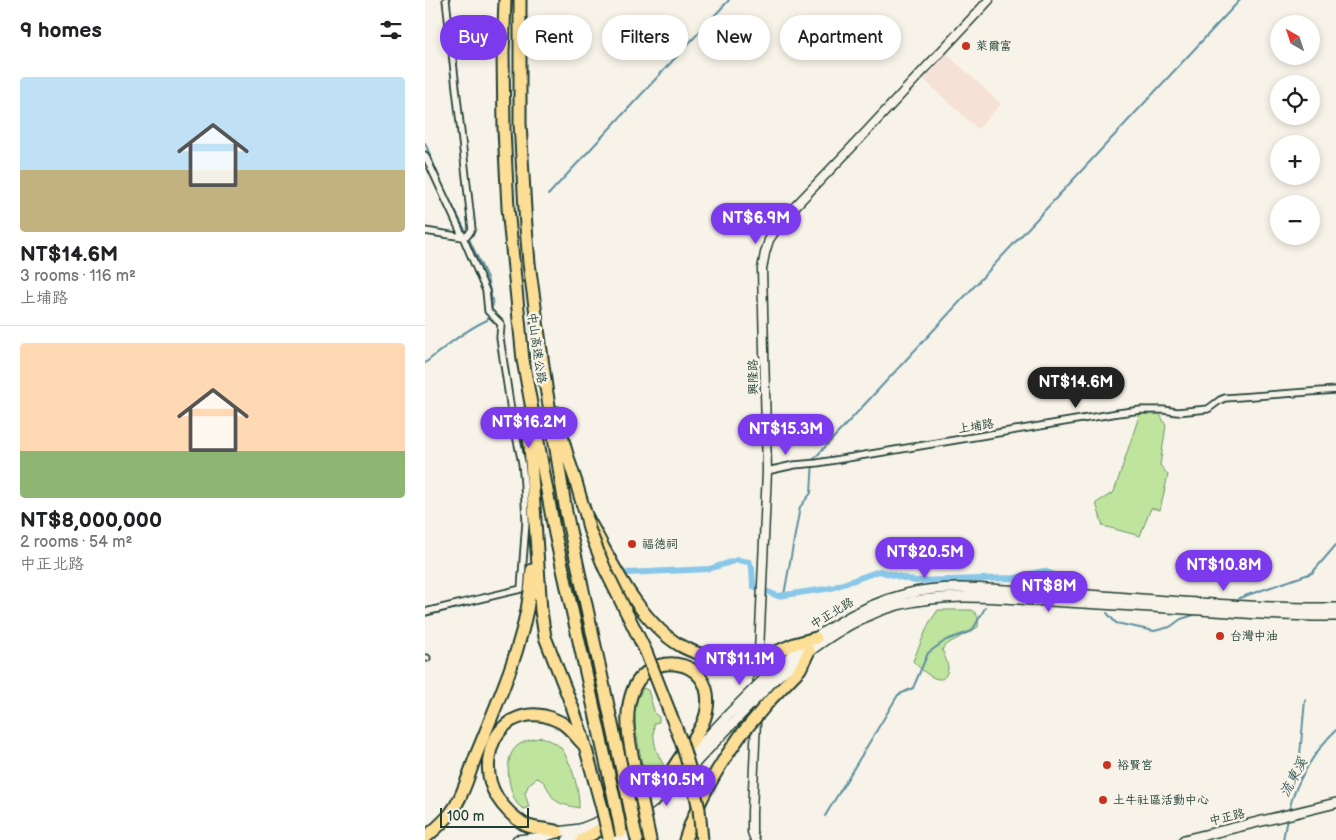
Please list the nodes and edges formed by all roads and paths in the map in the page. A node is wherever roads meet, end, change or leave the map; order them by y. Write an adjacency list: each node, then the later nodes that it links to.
1 (445, 0): 7 (street)
2 (505, 0): 8 (highway, 中山高速公路)
3 (520, 0): 9 (highway, 中山高速公路)
4 (989, 0): 11 (street, 興隆路)
5 (425, 155): 7 (street)
6 (425, 231): 7 (street)
7 (463, 237): 15 (street)
8 (523, 360): 12 (highway); 26 (highway, 中山高速公路, bridge)
9 (543, 366): 13 (highway); 32 (highway, 中山高速公路, bridge)
10 (1336, 390): 11 (street, 上埔路)
11 (767, 471): 36 (street, 興隆路)
12 (534, 506): 21 (highway); 27 (highway)
13 (586, 515): 17 (highway, bridge); 35 (highway, bridge)
14 (1336, 608): 17 (main road, 中正北路)
15 (425, 612)
16 (1336, 616): 18 (main road, 中正北路)
17 (816, 638): 19 (main road, 中正北路)
18 (809, 650): 19 (main road, 中正北路); 34 (highway, bridge)
19 (773, 676): 20 (main road, bridge)
20 (731, 718): 22 (main road); 24 (main road)
21 (584, 746): 25 (highway); 28 (highway, bridge)
22 (667, 779): 25 (main road); 33 (highway, bridge)
23 (1336, 803): 37 (main road, 中正路)
24 (599, 830): 30 (main road); 31 (highway)
25 (558, 832): 29 (main road)
26 (622, 836)
27 (425, 838)
28 (609, 839)
29 (517, 840)
30 (567, 840)
31 (582, 840)
32 (637, 840)
33 (650, 840)
34 (685, 840)
35 (702, 840)
36 (755, 840)
37 (1184, 840)

